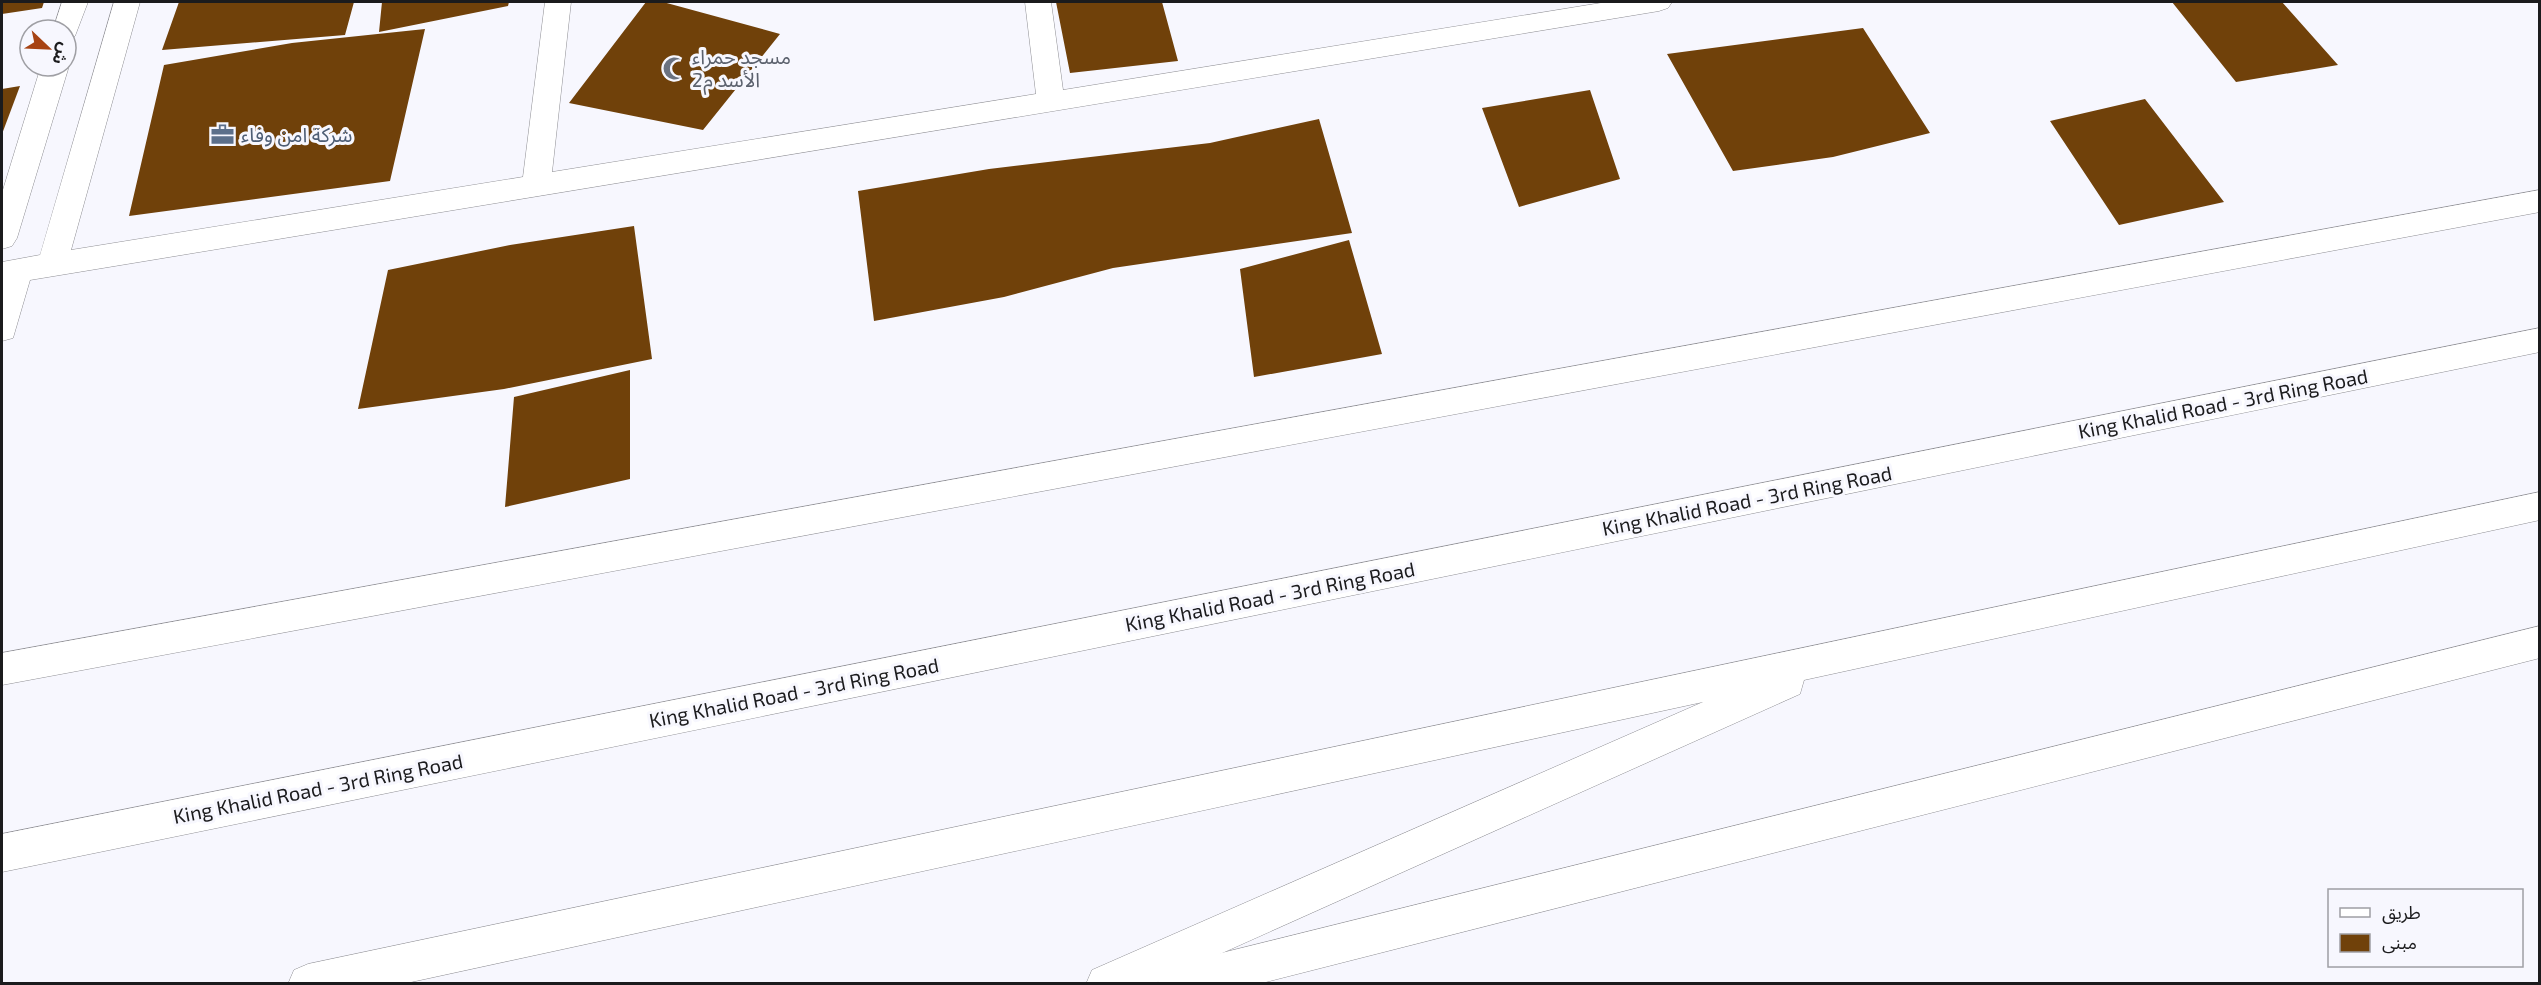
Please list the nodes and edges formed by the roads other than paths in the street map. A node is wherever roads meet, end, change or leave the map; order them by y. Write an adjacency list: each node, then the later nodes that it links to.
1 (75, 2): 7 (main road)
2 (127, 2): 13 (main road)
3 (558, 2): 10 (main road)
4 (1038, 2): 9 (main road)
5 (1659, 2): 6 (main road)
6 (1524, 12): 9 (main road)
7 (70, 18)
8 (51, 78): 12 (main road)
9 (1051, 101): 10 (main road)
10 (536, 186): 13 (main road)
11 (2540, 201): 20 (main road)
12 (2, 238)
13 (52, 265): 14 (main road)
14 (9, 272): 15 (main road)
15 (2, 328)
16 (2540, 340): 21 (main road, King Khalid Road - 3rd Ring Road)
17 (2540, 506): 19 (main road)
18 (2540, 642): 24 (main road)
19 (1850, 654): 22 (main road); 23 (main road)
20 (2, 669)
21 (2, 853)
22 (308, 984)
23 (1106, 984)
24 (1177, 984)

